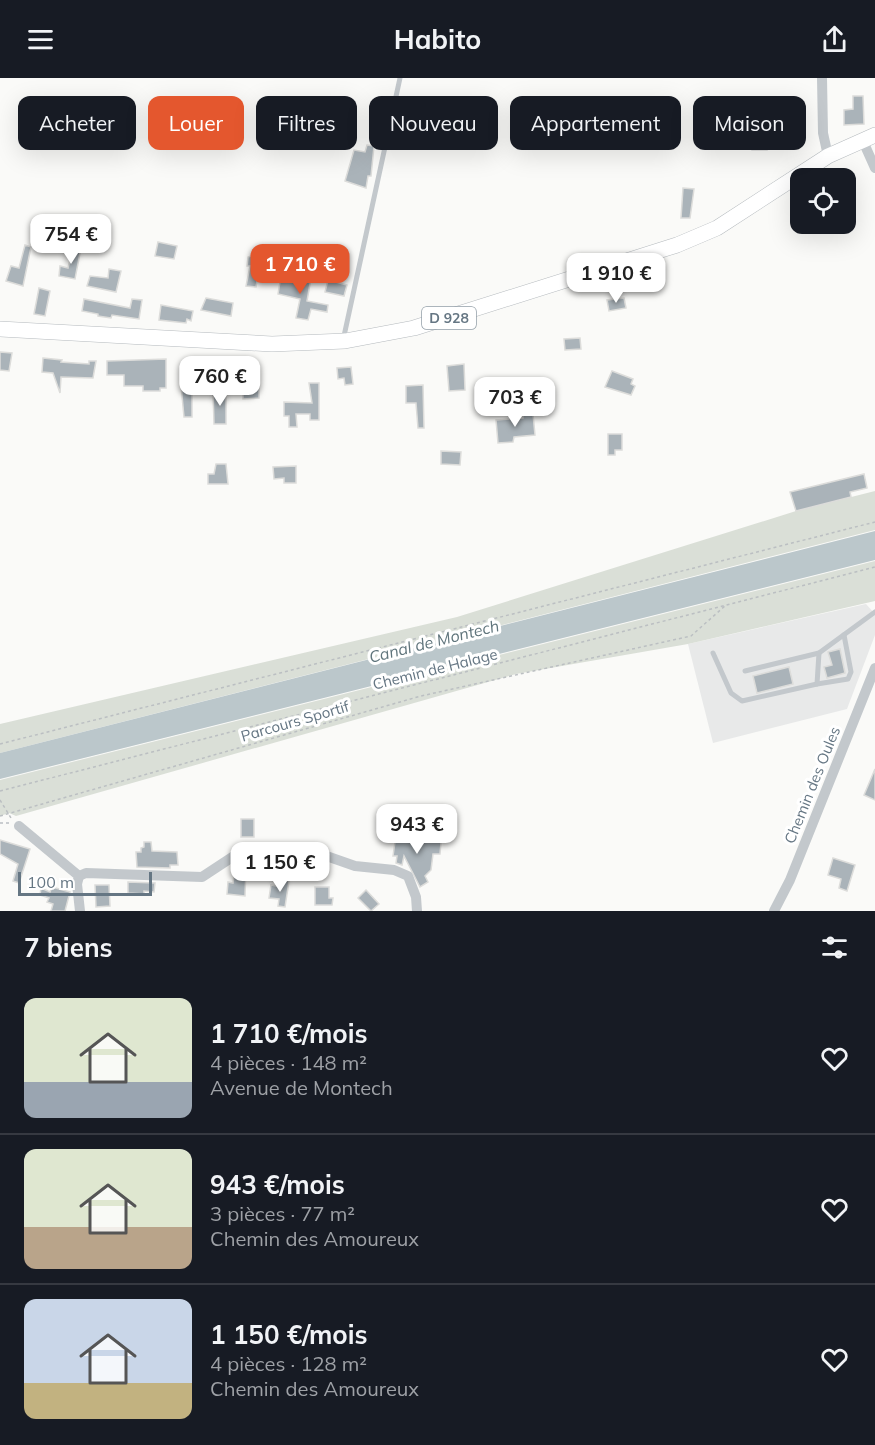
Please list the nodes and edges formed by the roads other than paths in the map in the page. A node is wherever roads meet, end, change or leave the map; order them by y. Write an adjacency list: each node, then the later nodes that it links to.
1 (400, 78): 7 (lane)
2 (822, 78): 4 (street)
3 (868, 137): 4 (main road, D 928); 5 (street)
4 (828, 156): 7 (main road, D 928)
5 (875, 168)
6 (0, 329): 7 (main road, D 928)
7 (345, 341)
8 (875, 612): 9 (lane)
9 (844, 635): 11 (lane); 14 (lane)
10 (714, 653): 14 (lane)
11 (819, 653): 13 (lane); 14 (lane)
12 (875, 668): 19 (street, Chemin des Oules)
13 (745, 671)
14 (817, 684)
15 (16, 824): 16 (street)
16 (79, 876): 17 (street); 18 (street)
17 (80, 911)
18 (417, 911)
19 (774, 911)

